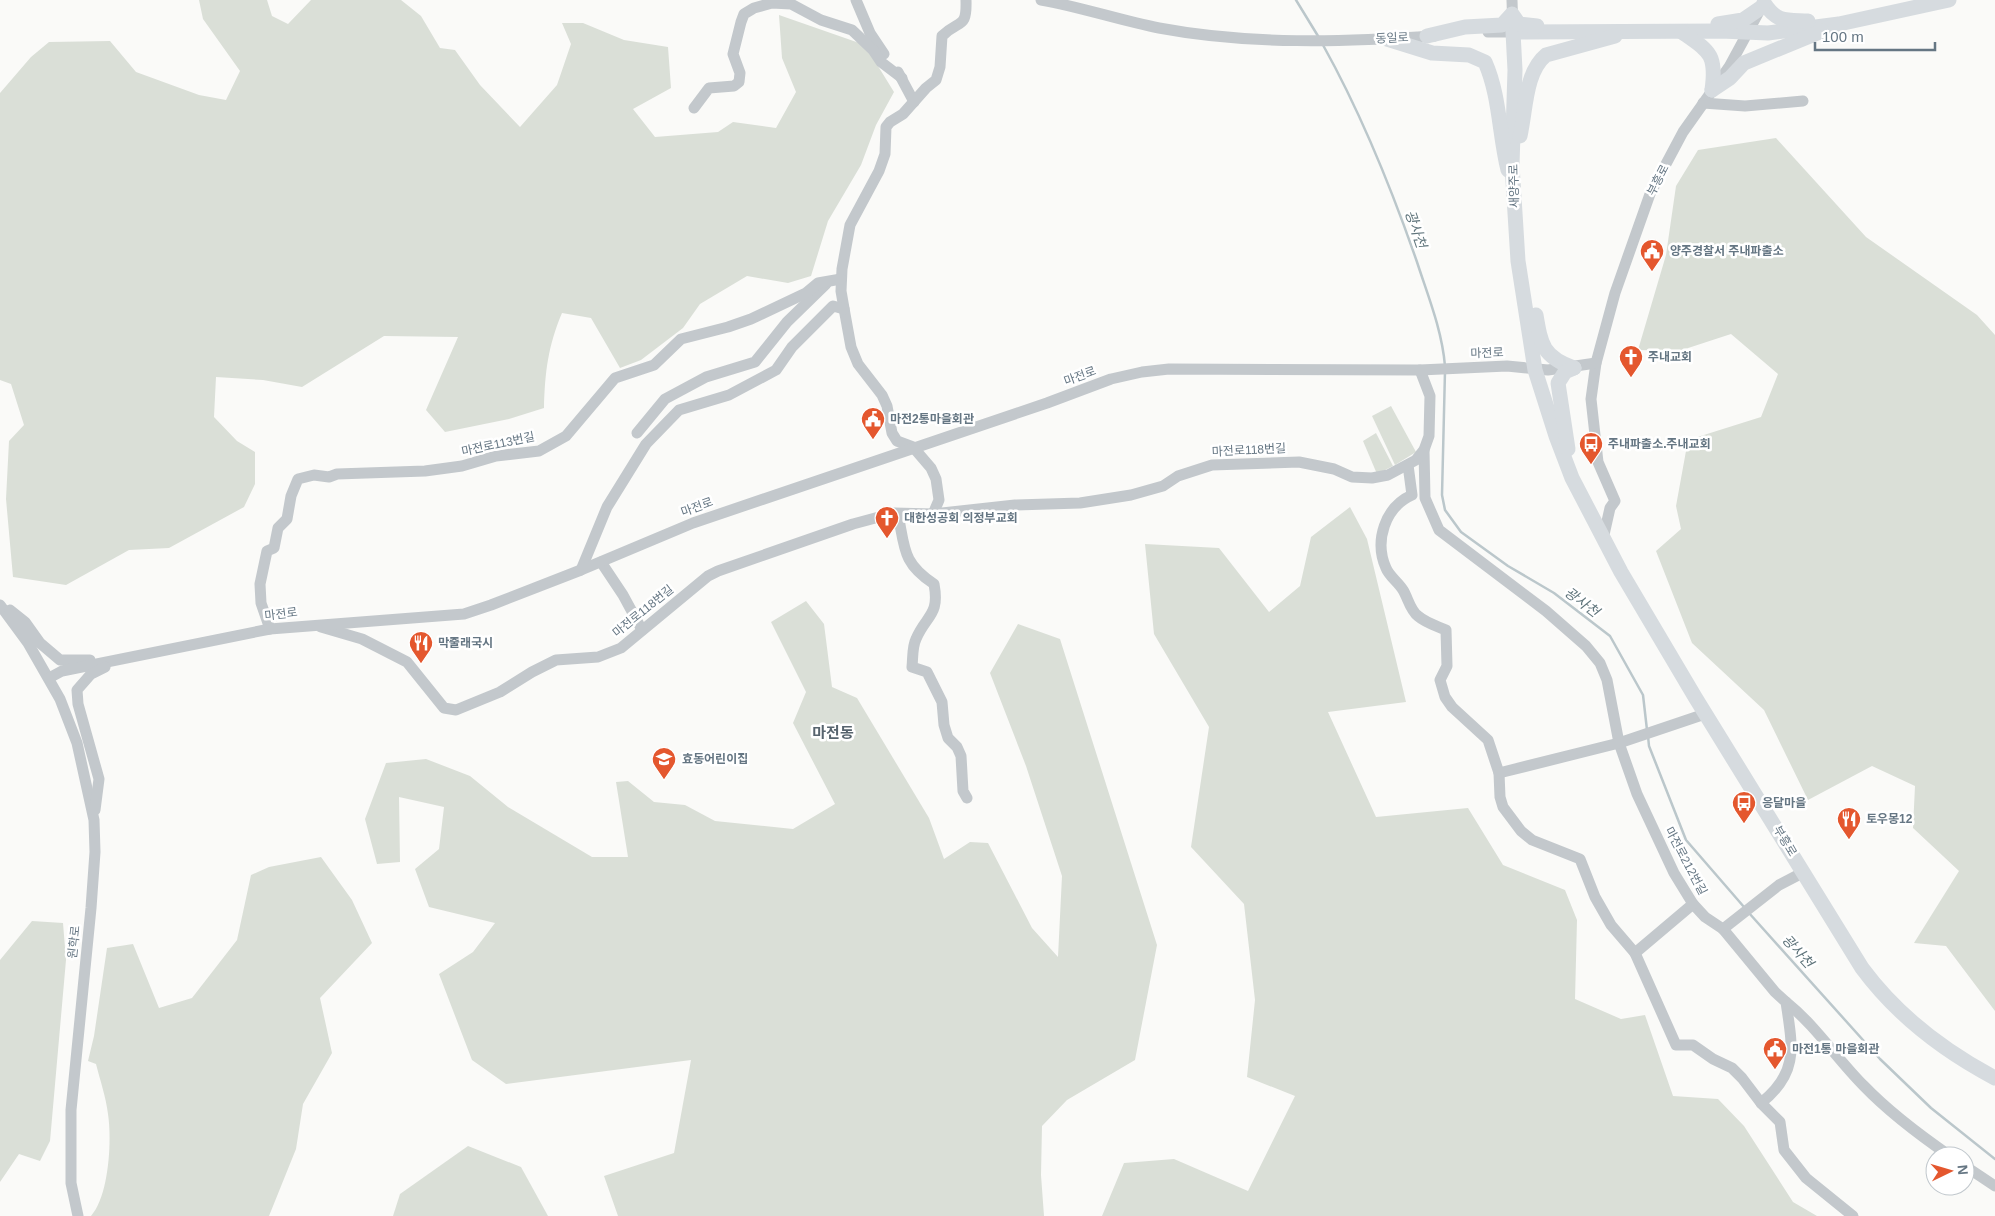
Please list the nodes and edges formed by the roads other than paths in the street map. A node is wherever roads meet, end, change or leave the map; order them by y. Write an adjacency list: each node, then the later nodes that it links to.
1 (856, 0): 15 (street)
2 (966, 0): 18 (street)
3 (1041, 0): 14 (street, 동일로)
4 (1949, 0): 7 (main road)
5 (1764, 3): 7 (main road); 10 (main road); 12 (street, 부흥로)
6 (1512, 7): 8 (main road); 9 (street, 새양주로); 13 (main road)
7 (1840, 24): 12 (main road); 16 (main road)
8 (1591, 31): 9 (main road, 동일로); 11 (main road, 동일로)
9 (1513, 32): 13 (street, 동일로); 21 (main road, 새양주로)
10 (1677, 32): 11 (main road, 동일로); 12 (main road, 동일로); 16 (main road)
11 (1623, 33): 21 (main road)
12 (1748, 33): 16 (street, 부흥로)
13 (1427, 36): 14 (street, 동일로)
14 (1387, 39): 22 (main road)
15 (902, 78): 18 (street); 20 (street)
16 (1712, 90): 19 (street, 부흥로)
17 (1803, 101): 19 (street)
18 (914, 102): 23 (street)
19 (1703, 103): 27 (street, 부흥로)
20 (694, 108)
21 (1514, 148): 22 (main road, 새양주로)
22 (1514, 197): 25 (main road, 새양주로)
23 (842, 279): 24 (street, 마전로113번길); 26 (street)
24 (829, 281): 31 (street); 43 (street, 마전로113번길)
25 (1524, 296): 28 (main road); 30 (main road, 새양주로)
26 (844, 309): 32 (street); 40 (street)
27 (1596, 363): 28 (street, 마전로); 38 (street, 부흥로)
28 (1574, 368): 30 (street, 마전로); 35 (main road)
29 (1424, 370): 30 (street, 마전로); 32 (street, 마전로); 33 (street)
30 (1535, 370): 35 (main road, 부흥로)
31 (636, 433)
32 (913, 446): 37 (street); 39 (street, 마전로)
33 (1424, 450): 34 (street, 마전로118번길); 48 (street, 마전로212번길)
34 (1408, 465): 37 (street, 마전로118번길); 49 (street)
35 (1572, 478): 38 (main road, 부흥로)
36 (898, 514): 37 (street, 마전로118번길); 44 (street, 마전로118번길); 50 (street)
37 (933, 514)
38 (1603, 539): 47 (main road, 부흥로)
39 (600, 562): 40 (street, 마전로); 44 (street)
40 (581, 570): 42 (street, 마전로)
41 (0, 603): 45 (street); 46 (street)
42 (312, 625): 43 (street, 마전로); 44 (street, 마전로118번길)
43 (270, 628): 45 (street, 마전로)
44 (642, 630)
45 (134, 656): 46 (street, 마전로); 51 (street)
46 (49, 678): 51 (street, 원학로)
47 (1705, 714): 48 (street); 52 (main road, 부흥로)
48 (1622, 741): 49 (street); 53 (street, 마전로212번길)
49 (1499, 773): 55 (street)
50 (967, 798)
51 (94, 820): 62 (street, 원학로)
52 (1804, 872): 54 (street); 57 (main road, 부흥로)
53 (1692, 904): 54 (street, 마전로212번길); 55 (street)
54 (1723, 929): 56 (street, 마전로212번길)
55 (1635, 953): 58 (street)
56 (1786, 1002): 58 (street); 59 (street, 마전로212번길)
57 (1995, 1078)
58 (1761, 1103): 63 (street)
59 (1938, 1146)
60 (1975, 1173): 61 (street)
61 (1995, 1186)
62 (78, 1216)
63 (1853, 1216)

